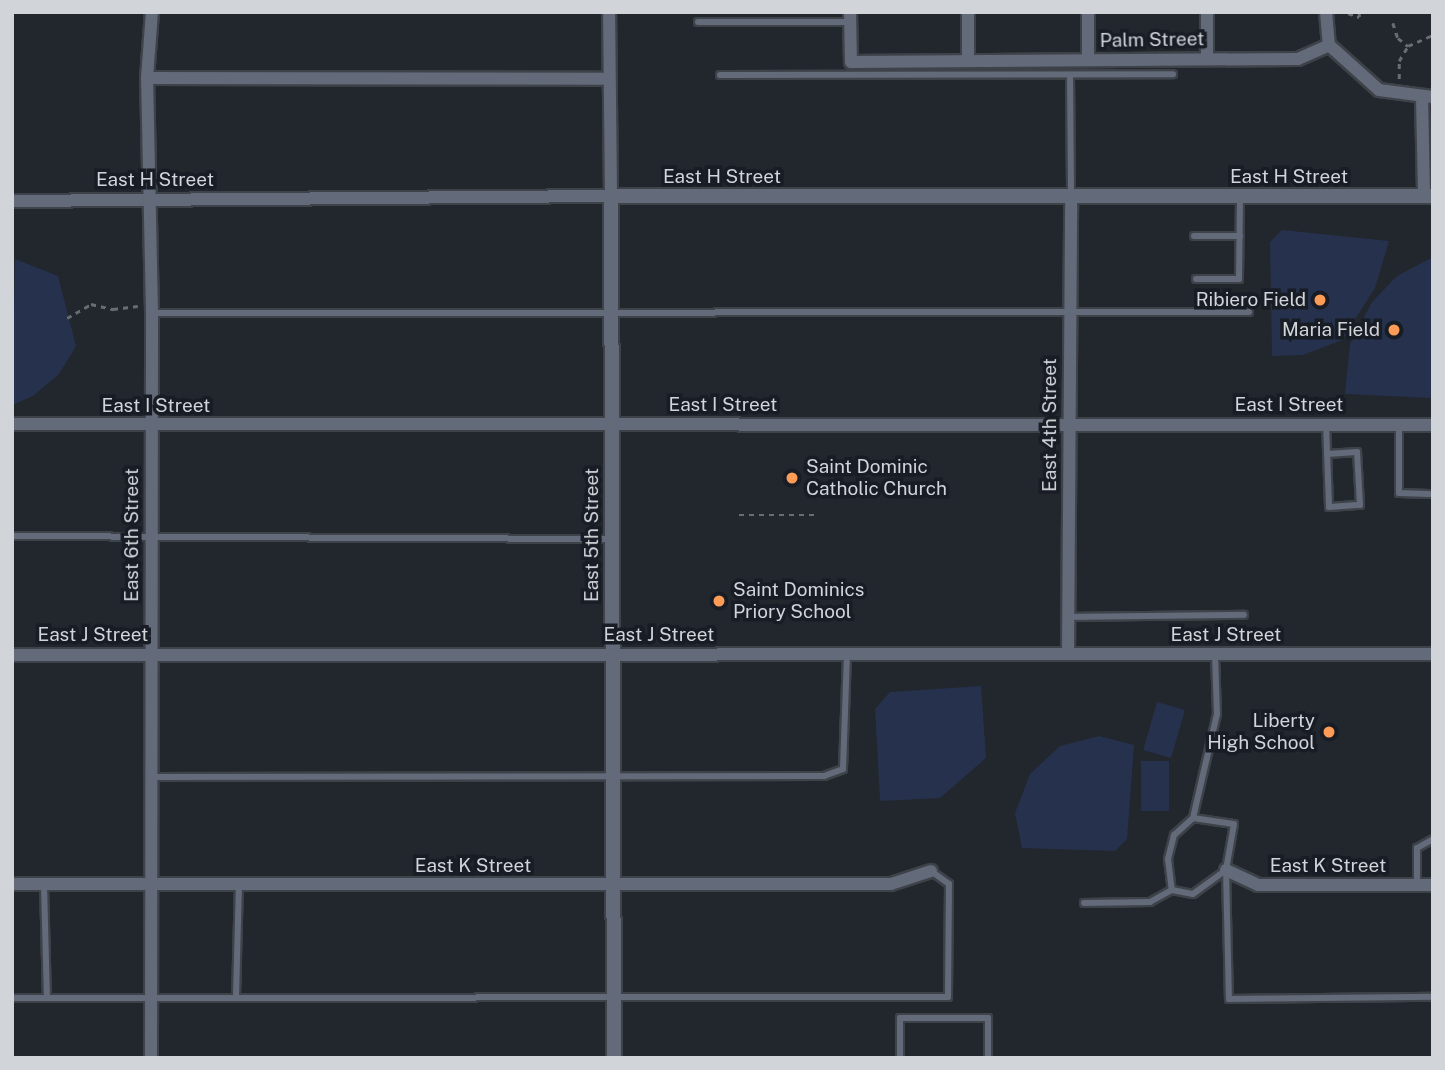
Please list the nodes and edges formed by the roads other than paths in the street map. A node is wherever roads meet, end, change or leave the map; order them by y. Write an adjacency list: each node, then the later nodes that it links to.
1 (152, 12): 16 (street, East 6th Street)
2 (609, 12): 17 (street, East 5th Street)
3 (968, 12): 12 (street)
4 (1088, 12): 11 (street)
5 (1207, 12): 10 (street)
6 (1326, 12): 9 (street)
7 (850, 17): 8 (lane); 12 (street, Palm Street)
8 (698, 22)
9 (1329, 45): 10 (street, Palm Street); 18 (street)
10 (1207, 58): 11 (street, Palm Street)
11 (1088, 60): 12 (street, Palm Street)
12 (968, 61)
13 (720, 75): 14 (lane)
14 (1070, 75): 15 (lane); 21 (lane)
15 (1173, 75)
16 (147, 78): 17 (street); 23 (street, East 6th Street)
17 (609, 79): 19 (street, East 5th Street)
18 (1427, 97): 20 (street)
19 (611, 196): 21 (street, East H Street); 23 (street, East H Street); 29 (street, East 5th Street)
20 (1429, 196): 22 (street, East H Street)
21 (1071, 197): 22 (street, East H Street); 30 (street, East 4th Street)
22 (1240, 197): 26 (lane)
23 (149, 200): 24 (street, East H Street); 28 (street, East 6th Street)
24 (12, 201)
25 (1194, 236): 26 (lane)
26 (1240, 236): 27 (lane)
27 (1196, 279)
28 (152, 309): 29 (lane); 35 (street, East 6th Street)
29 (611, 313): 30 (lane); 33 (street, East 5th Street)
30 (1070, 313): 31 (lane); 38 (street, East 4th Street)
31 (1249, 313)
32 (12, 424): 35 (street, East I Street)
33 (611, 424): 35 (street, East I Street); 38 (street, East I Street); 43 (street, East 5th Street)
34 (1326, 424): 36 (street, East I Street); 38 (street, East I Street); 39 (lane)
35 (150, 425): 42 (street, East 6th Street)
36 (1399, 425): 37 (street, East I Street); 40 (lane)
37 (1433, 425)
38 (1069, 426): 45 (street, East 4th Street)
39 (1327, 454): 39 (lane)
40 (1429, 494)
41 (12, 536): 42 (lane)
42 (150, 536): 43 (lane); 46 (street, East 6th Street)
43 (611, 538): 47 (street, East 5th Street)
44 (1244, 615): 45 (lane)
45 (1068, 617): 49 (street, East 4th Street)
46 (152, 654): 47 (street, East J Street); 52 (street, East J Street); 54 (street, East 6th Street)
47 (611, 654): 48 (street, East J Street); 53 (street, East 5th Street)
48 (847, 654): 49 (street, East J Street); 53 (lane)
49 (1068, 654): 50 (street, East J Street)
50 (1215, 654): 51 (street, East J Street); 55 (lane)
51 (1433, 654)
52 (12, 655)
53 (612, 773): 54 (lane); 63 (street, East 5th Street)
54 (152, 777): 61 (street, East 6th Street)
55 (1192, 818): 57 (lane); 66 (lane)
56 (1433, 839): 64 (lane)
57 (1226, 870): 64 (street, East K Street); 66 (lane); 69 (lane)
58 (931, 871): 63 (street, East K Street); 68 (lane)
59 (12, 884): 60 (street, East K Street)
60 (44, 884): 61 (street, East K Street); 72 (lane)
61 (152, 884): 62 (street, East K Street); 70 (street, East 6th Street)
62 (239, 885): 63 (street, East K Street); 71 (lane)
63 (613, 885): 68 (street, East 5th Street)
64 (1417, 885): 65 (street, East K Street)
65 (1433, 885)
66 (1172, 890): 67 (lane)
67 (1084, 903)
68 (614, 996): 71 (lane); 75 (street, East 5th Street)
69 (1433, 996)
70 (152, 997): 71 (lane); 72 (lane); 74 (street, East 6th Street)
71 (236, 997)
72 (47, 998): 73 (lane)
73 (12, 999)
74 (151, 1058)
75 (614, 1058)
76 (900, 1058): 77 (lane)
77 (988, 1058)

